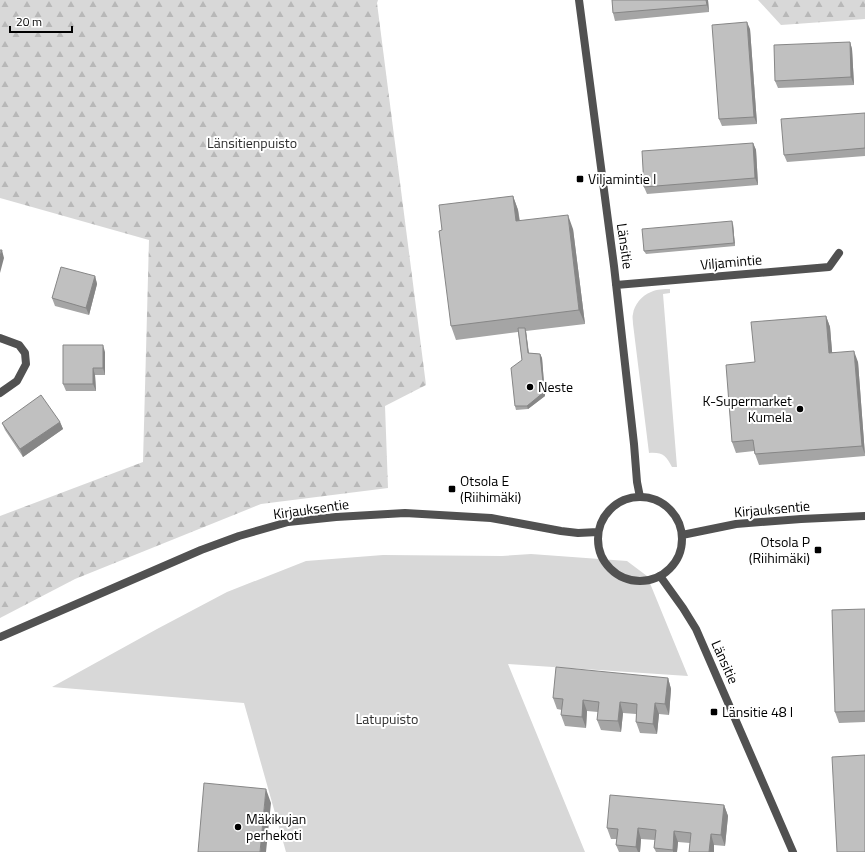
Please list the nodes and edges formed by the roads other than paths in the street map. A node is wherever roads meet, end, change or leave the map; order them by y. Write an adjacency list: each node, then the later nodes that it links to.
1 (579, 0): 3 (street, Länsitie)
2 (839, 253): 3 (street, Viljamintie)
3 (616, 285): 6 (street, Länsitie)
4 (0, 338): 5 (street)
5 (0, 393)
6 (640, 497): 8 (street); 9 (street)
7 (865, 516): 9 (street, Kirjauksentie)
8 (598, 532): 10 (street); 11 (street, Kirjauksentie)
9 (682, 535): 10 (street)
10 (660, 576): 12 (street, Länsitie)
11 (0, 637)
12 (793, 852)

